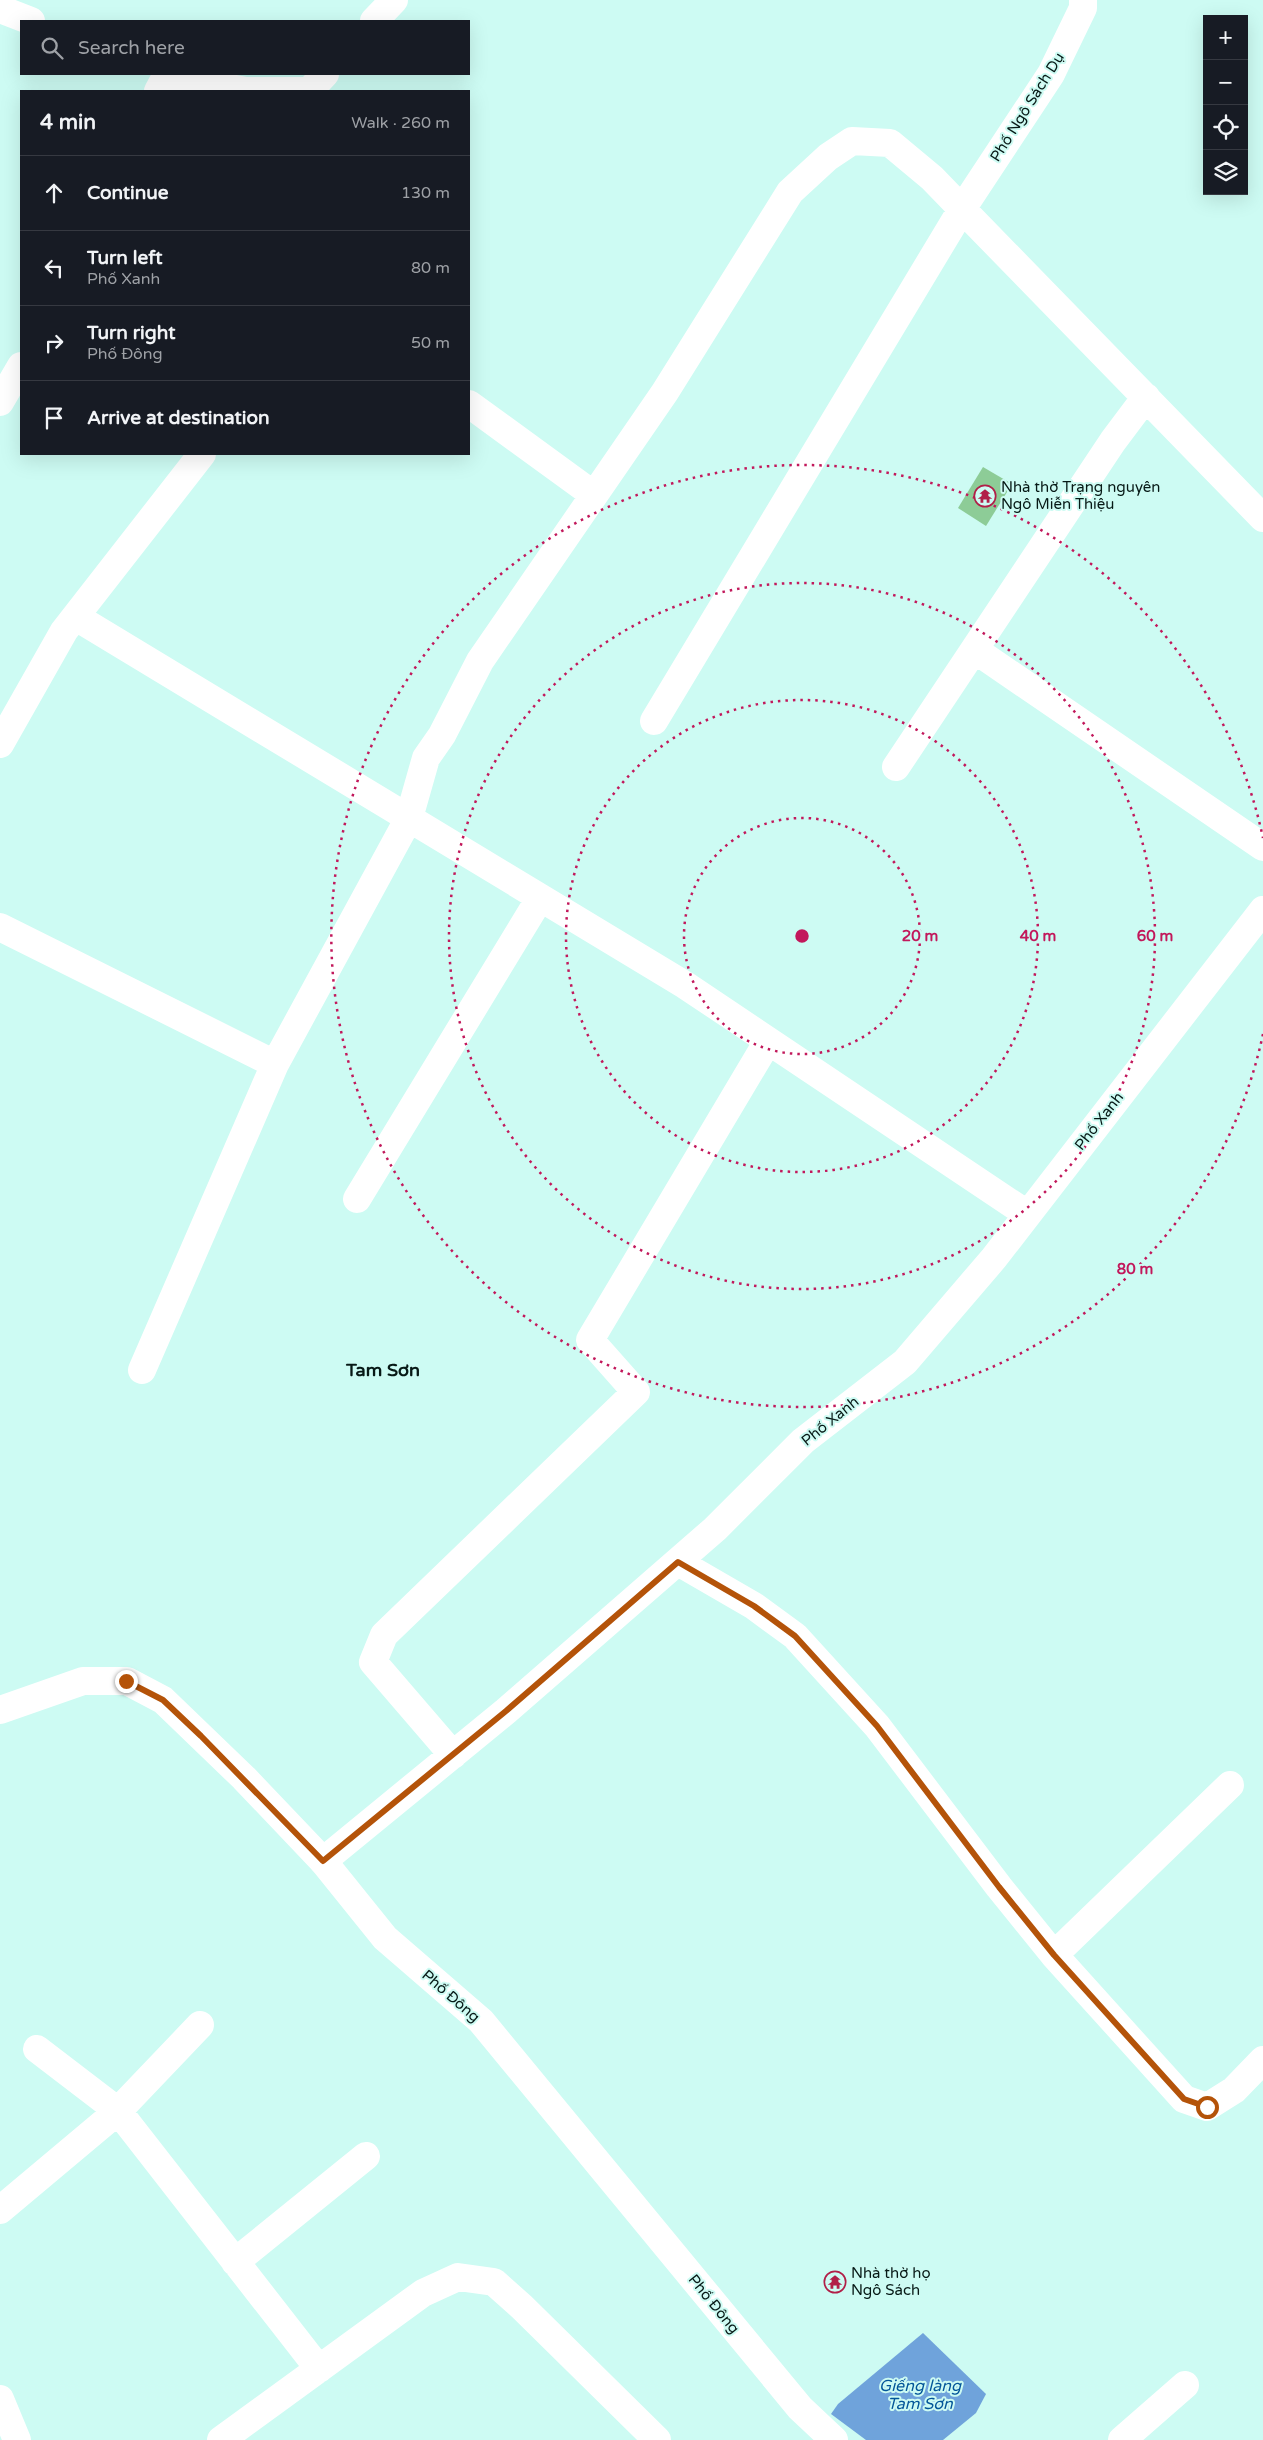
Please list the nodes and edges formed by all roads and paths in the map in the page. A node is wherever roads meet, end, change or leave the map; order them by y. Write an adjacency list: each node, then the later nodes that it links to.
1 (394, 0): 5 (street)
2 (1083, 0): 10 (street, Phố Ngô Sách Dụ)
3 (0, 9): 4 (street)
4 (28, 20)
5 (375, 20)
6 (324, 75): 9 (street)
7 (161, 80): 8 (street)
8 (238, 90)
9 (310, 90)
10 (962, 209): 13 (street); 16 (street); 20 (street, Phố Ngô Sách Dụ)
11 (20, 368): 12 (street)
12 (2, 396)
13 (1146, 397): 17 (street); 19 (street)
14 (470, 405): 16 (street)
15 (201, 455): 18 (street)
16 (594, 495): 23 (street)
17 (1263, 518)
18 (76, 617): 21 (street); 23 (street)
19 (975, 650): 22 (street); 24 (street)
20 (654, 720)
21 (0, 744)
22 (896, 767)
23 (409, 818): 25 (street); 29 (street)
24 (1263, 847)
25 (540, 898): 28 (street); 30 (street)
26 (1263, 910): 31 (street, Phố Xanh)
27 (0, 927): 29 (street)
28 (768, 1042): 31 (street); 35 (street)
29 (275, 1064): 32 (street)
30 (357, 1199)
31 (1027, 1214): 33 (street, Phố Xanh)
32 (142, 1370)
33 (678, 1562): 35 (street, Phố Xanh); 38 (street)
34 (0, 1710): 37 (street, Phố Đông)
35 (453, 1755): 37 (street, Phố Xanh)
36 (1230, 1785): 38 (street)
37 (323, 1861): 49 (street, Phố Đông)
38 (1054, 1955): 41 (street)
39 (200, 2025): 42 (street)
40 (37, 2048): 42 (street)
41 (1263, 2060)
42 (118, 2111): 44 (street); 45 (street)
43 (366, 2156): 45 (street)
44 (0, 2210)
45 (235, 2262): 46 (street)
46 (319, 2370): 51 (street); 52 (street)
47 (1184, 2385): 53 (street)
48 (0, 2399): 50 (street)
49 (825, 2437)
50 (17, 2440)
51 (220, 2440)
52 (657, 2440)
53 (1122, 2440)

